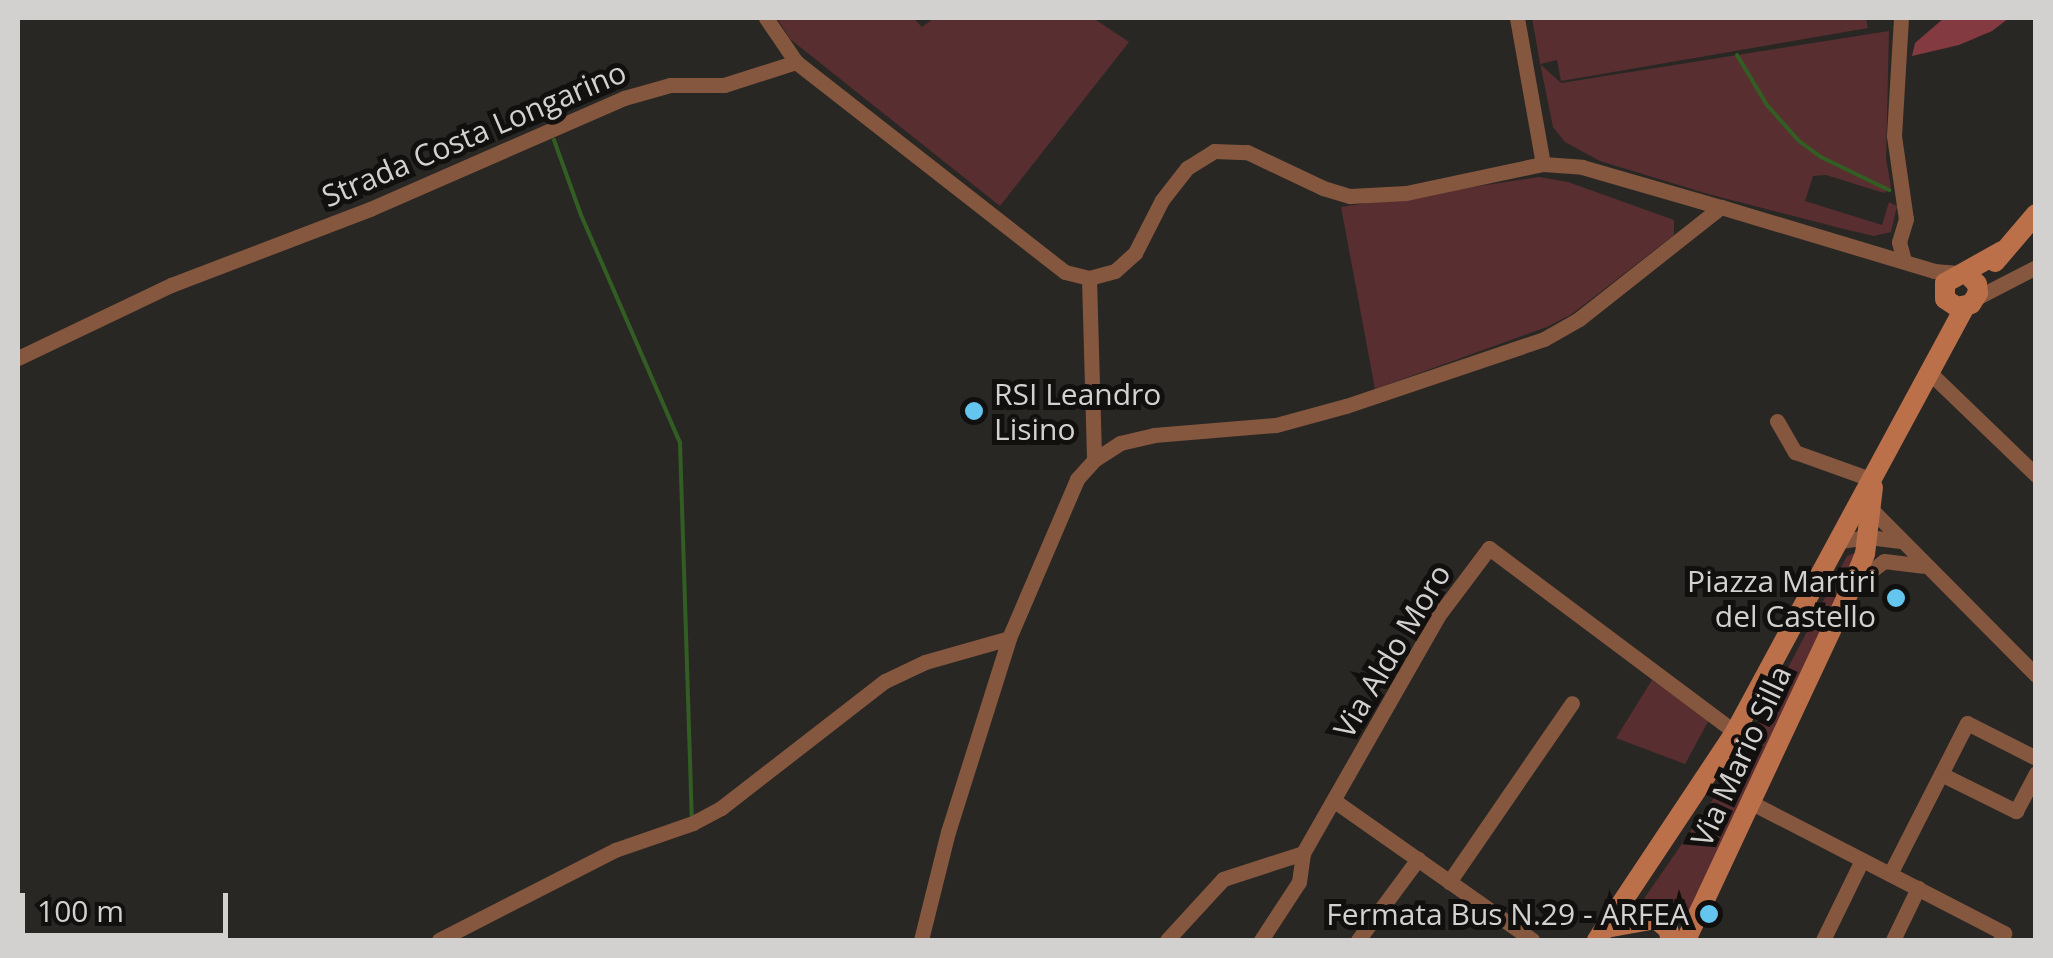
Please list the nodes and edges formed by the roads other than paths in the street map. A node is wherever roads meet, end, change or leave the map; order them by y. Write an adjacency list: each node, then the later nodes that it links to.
1 (766, 18): 4 (street)
2 (1516, 18): 5 (street)
3 (1901, 18): 9 (street)
4 (796, 62): 11 (street); 13 (street, Strada Costa Longarino)
5 (1543, 164): 6 (street); 11 (street)
6 (1721, 207): 9 (street); 16 (street)
7 (2036, 214): 8 (street)
8 (2005, 247): 10 (street); 12 (street)
9 (1904, 262): 12 (street); 12 (street)
10 (2030, 270): 12 (street)
11 (1089, 278): 16 (street)
12 (1964, 290): 14 (street)
13 (18, 358)
14 (1929, 372): 17 (street); 18 (street)
15 (1777, 420): 18 (street)
16 (1094, 460): 25 (street)
17 (2036, 475)
18 (1873, 480): 19 (street, Via Mario Silla); 22 (street)
19 (1872, 510): 20 (street, Via Mario Silla); 21 (street)
20 (1868, 536): 21 (street); 22 (street); 24 (street, Via Mario Silla)
21 (1901, 540): 23 (street)
22 (1840, 541): 28 (street)
23 (1926, 567): 24 (street); 26 (street)
24 (1850, 590): 33 (street, Via Mario Silla)
25 (1009, 638): 41 (street); 42 (street)
26 (2036, 675)
27 (1572, 703): 38 (street)
28 (1735, 732): 32 (street, Via Aldo Moro); 40 (street)
29 (2036, 758): 31 (street)
30 (2036, 773): 31 (street)
31 (1941, 774): 37 (street)
32 (1336, 802): 34 (street, Via Aldo Moro); 35 (street)
33 (1752, 803): 36 (street); 48 (street, Via Mario Silla)
34 (1304, 852): 43 (street); 44 (street, Via Aldo Moro)
35 (1418, 860): 38 (street); 45 (street)
36 (1862, 860): 37 (street); 49 (street)
37 (1890, 874): 39 (street)
38 (1449, 882): 46 (street)
39 (1918, 888): 50 (street); 51 (street)
40 (1602, 934): 47 (street)
41 (438, 940)
42 (920, 940)
43 (1167, 940)
44 (1261, 940)
45 (1358, 940)
46 (1532, 940)
47 (1670, 940)
48 (1686, 940)
49 (1823, 940)
50 (1892, 940)
51 (2000, 940)

